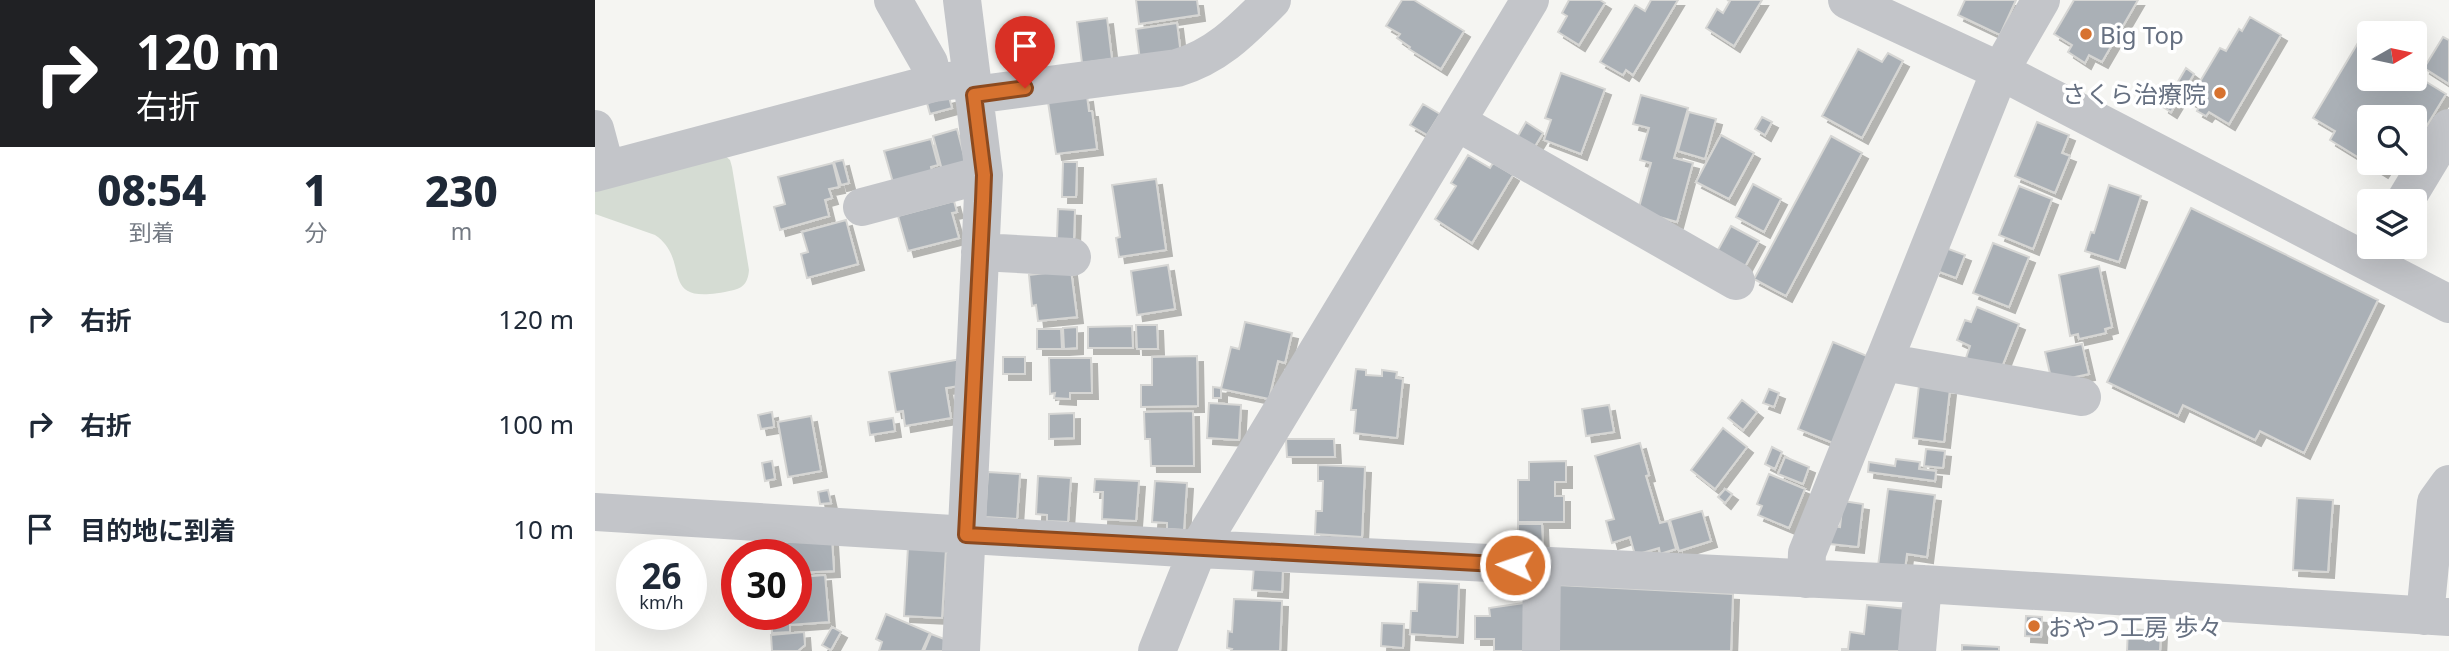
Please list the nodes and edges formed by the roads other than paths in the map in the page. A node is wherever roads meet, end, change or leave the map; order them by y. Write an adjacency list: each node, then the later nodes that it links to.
1 (893, 0): 8 (street)
2 (962, 0): 9 (street)
3 (1272, 0): 9 (street)
4 (1530, 0): 10 (street)
5 (1847, 0): 7 (street)
6 (2041, 0): 7 (street)
7 (2000, 71): 17 (street); 23 (street)
8 (934, 83): 9 (street); 13 (street)
9 (973, 86): 14 (street)
10 (1457, 122): 21 (street); 28 (street)
11 (2449, 128): 15 (street)
12 (595, 129): 13 (street)
13 (601, 172)
14 (983, 179): 16 (street); 18 (street)
15 (2412, 189)
16 (862, 207)
17 (2357, 247)
18 (980, 252): 19 (street); 27 (street)
19 (1072, 257)
20 (2380, 259): 22 (street)
21 (1736, 281)
22 (2449, 304)
23 (1884, 360): 24 (street); 30 (street)
24 (2083, 397)
25 (2449, 484): 32 (street)
26 (595, 512): 27 (street)
27 (966, 535): 28 (street); 33 (street)
28 (1198, 549): 29 (street); 34 (street)
29 (1542, 566): 30 (street); 35 (street)
30 (1805, 579): 31 (street)
31 (1923, 584): 32 (street); 36 (street)
32 (2437, 616)
33 (961, 651)
34 (1157, 651)
35 (1541, 651)
36 (1917, 651)

